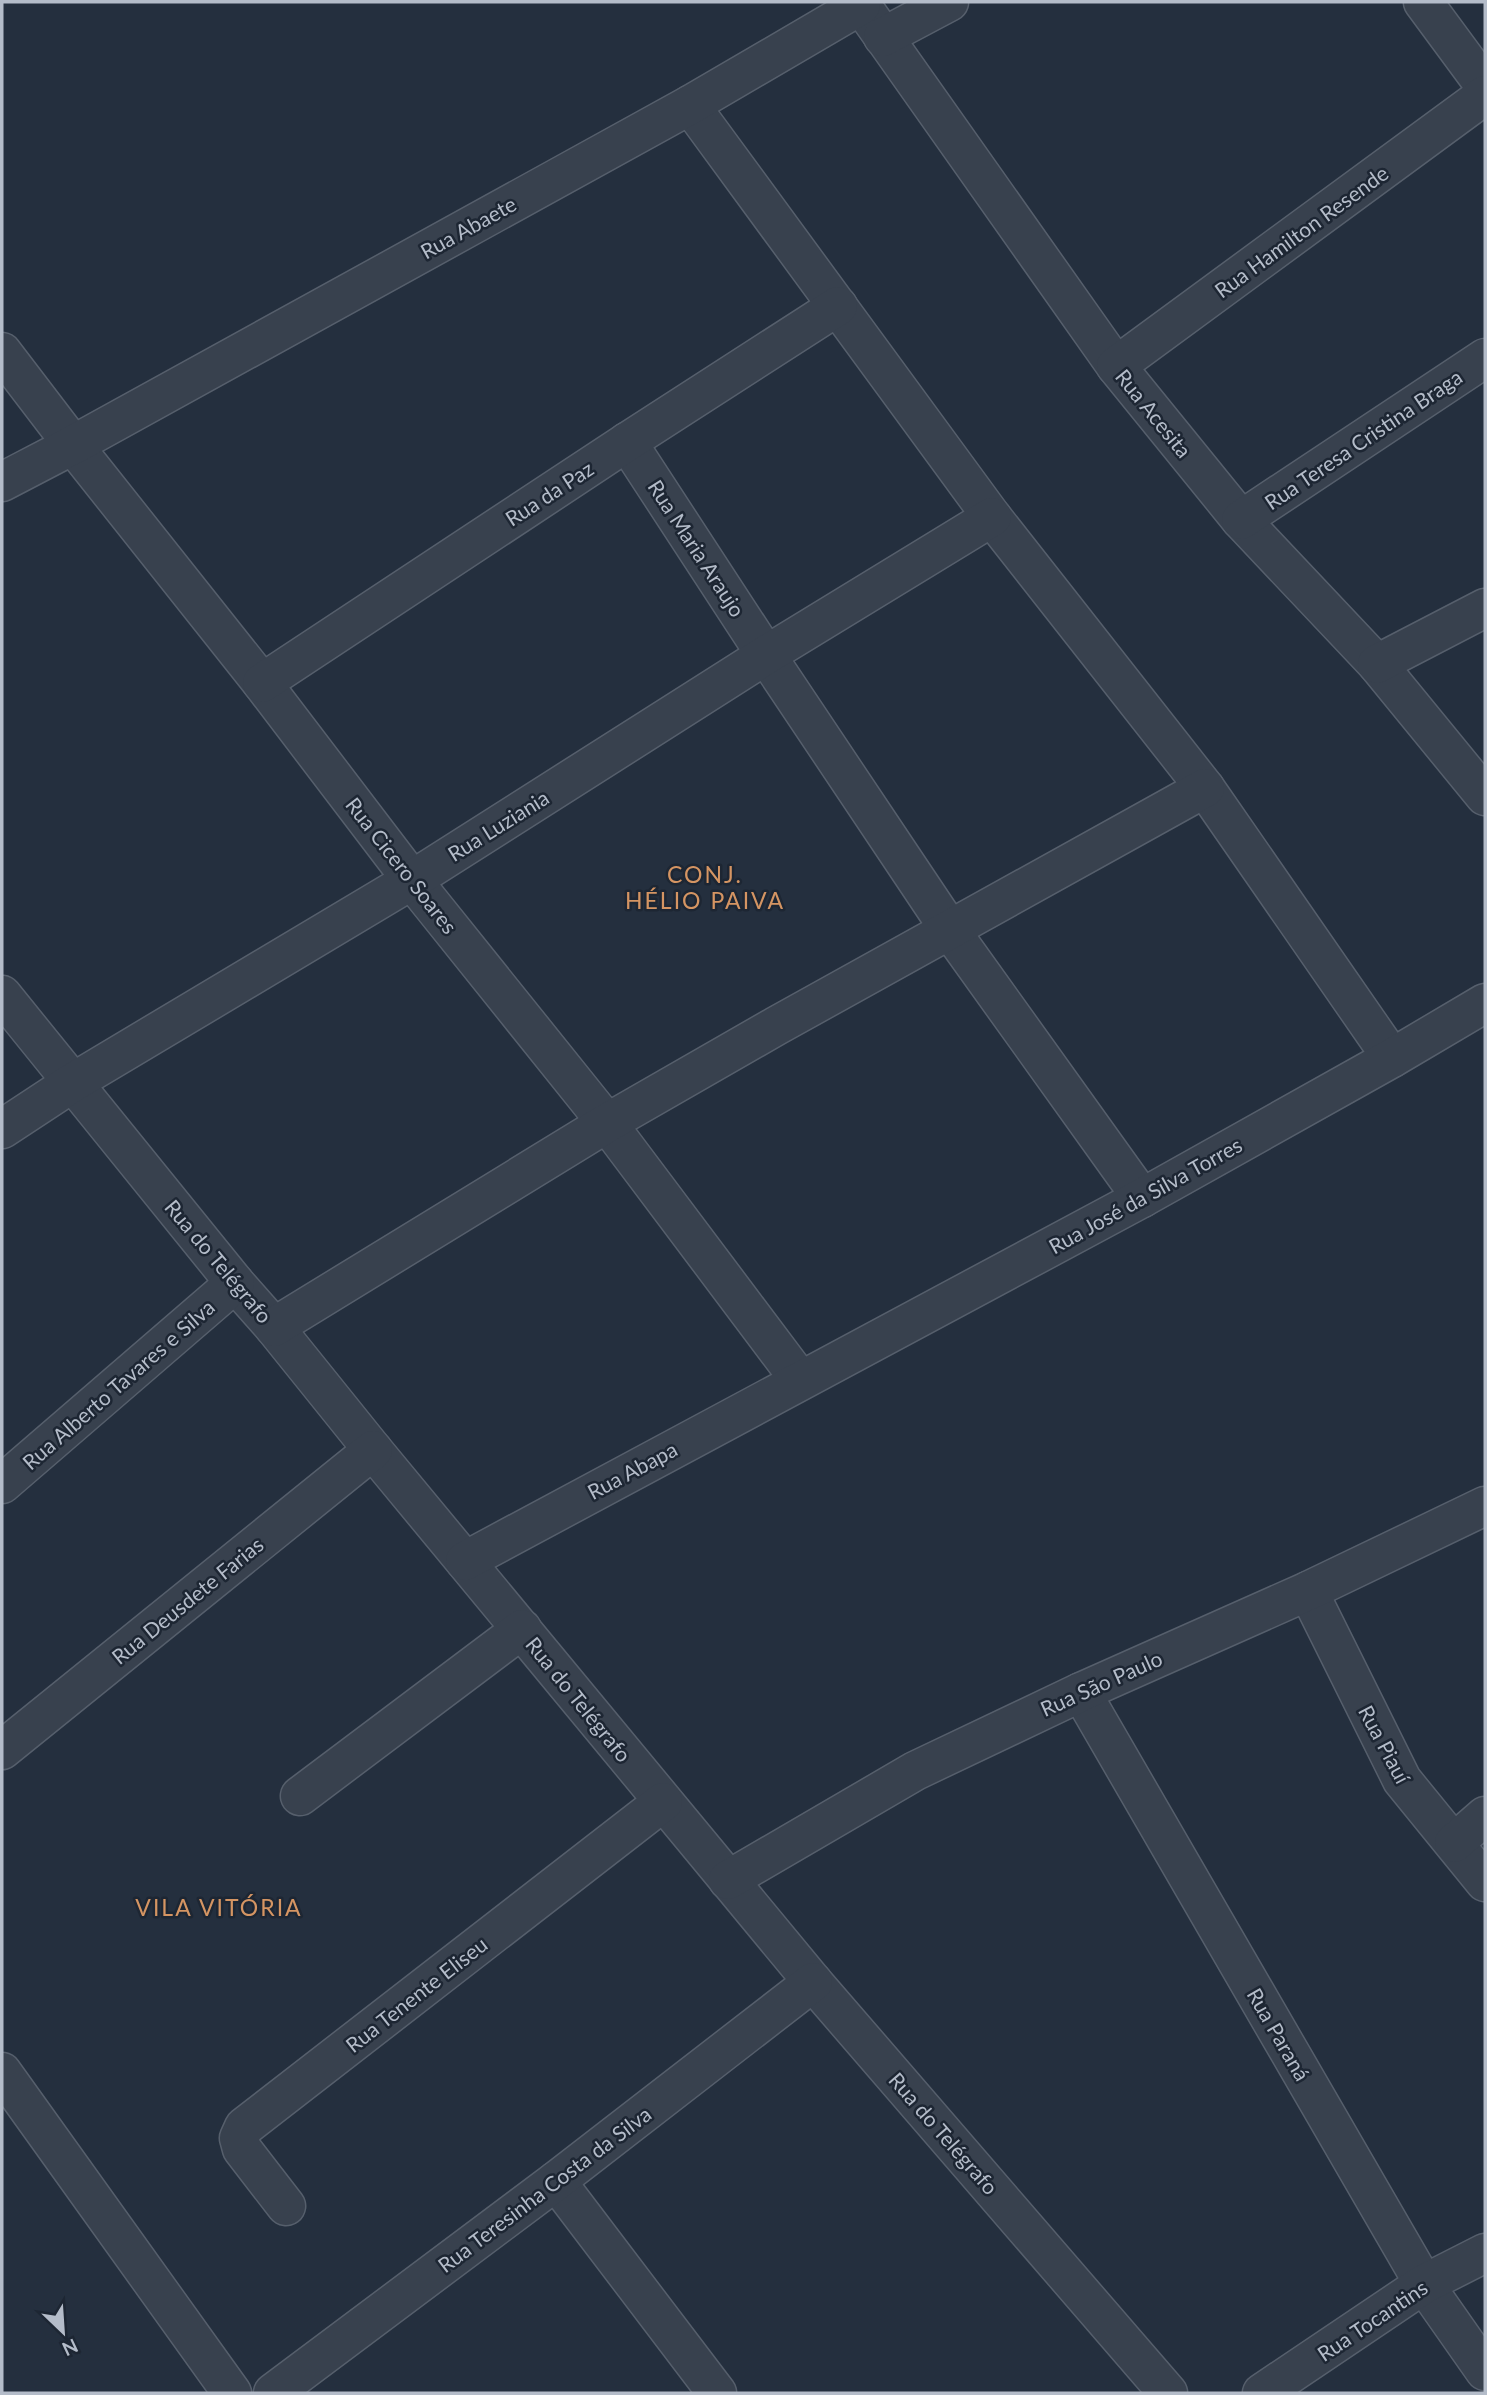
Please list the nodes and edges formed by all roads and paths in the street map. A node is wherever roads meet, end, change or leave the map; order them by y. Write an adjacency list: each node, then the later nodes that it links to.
1 (949, 2): 4 (street)
2 (1423, 2): 5 (street)
3 (860, 4): 4 (street, Rua Acesita); 7 (street, Rua Abaete)
4 (883, 37): 11 (street, Rua Acesita)
5 (1485, 86)
6 (1485, 95): 11 (street, Rua Hamilton Resende)
7 (690, 105): 8 (street); 13 (street, Rua Abaete)
8 (838, 306): 12 (street, Rua da Paz); 15 (street)
9 (2, 352): 13 (street, Rua Cicero Soares)
10 (1485, 358): 16 (street, Rua Teresa Cristina Braga)
11 (1116, 366): 16 (street, Rua Acesita)
12 (627, 442): 18 (street, Rua Maria Araujo); 20 (street, Rua da Paz)
13 (73, 445): 14 (street, Rua Abaete); 20 (street, Rua Cicero Soares)
14 (2, 482)
15 (992, 517): 18 (street, Rua Luziania); 21 (street)
16 (1241, 520): 19 (street, Rua Acesita)
17 (1485, 608): 19 (street)
18 (766, 655): 23 (street, Rua Luziania); 24 (street, Rua Maria Araujo)
19 (1377, 664): 22 (street, Rua Acesita)
20 (262, 683): 23 (street, Rua Cicero Soares)
21 (1205, 788): 24 (street); 27 (street)
22 (1485, 796)
23 (412, 880): 28 (street, Rua Luziania); 29 (street, Rua Cicero Soares)
24 (950, 930): 29 (street); 31 (street, Rua Maria Araujo)
25 (2, 995): 28 (street, Rua do Telégrafo)
26 (1485, 1003): 27 (street, Rua José da Silva Torres)
27 (1392, 1058): 31 (street, Rua José da Silva Torres)
28 (72, 1083): 30 (street, Rua Luziania); 32 (street, Rua do Telégrafo)
29 (607, 1123): 33 (street); 34 (street, Rua Cicero Soares)
30 (2, 1129)
31 (1142, 1198): 34 (street, Rua José da Silva Torres)
32 (235, 1283): 33 (street, Rua do Telégrafo); 36 (street, Rua Alberto Tavares e Silva)
33 (274, 1326): 35 (street, Rua do Telégrafo)
34 (800, 1380): 38 (street, Rua Abapa)
35 (373, 1450): 38 (street, Rua do Telégrafo); 42 (street, Rua Deusdete Farias)
36 (2, 1484)
37 (1485, 1506): 39 (street, Rua São Paulo)
38 (465, 1561): 40 (street, Rua do Telégrafo)
39 (1308, 1591): 41 (street, Rua São Paulo); 46 (street, Rua Piauí)
40 (522, 1629): 43 (street); 44 (street, Rua do Telégrafo)
41 (1080, 1692): 47 (street, Rua São Paulo); 54 (street, Rua Paraná)
42 (2, 1750)
43 (300, 1796)
44 (663, 1802): 47 (street, Rua do Telégrafo); 52 (street, Rua Tenente Eliseu)
45 (1485, 1816): 46 (street)
46 (1454, 1843): 48 (street, Rua Piauí)
47 (727, 1880): 49 (street, Rua do Telégrafo)
48 (1485, 1882)
49 (813, 1982): 51 (street, Rua Teresinha Costa da Silva); 59 (street, Rua do Telégrafo)
50 (2, 2072): 56 (street)
51 (556, 2181): 57 (street, Rua Teresinha Costa da Silva); 58 (street)
52 (286, 2206)
53 (1485, 2253): 54 (street, Rua Tocantins)
54 (1424, 2284): 55 (street, Rua Paraná); 60 (street, Rua Tocantins)
55 (1485, 2371)
56 (232, 2393)
57 (273, 2393)
58 (717, 2393)
59 (1168, 2393)
60 (1262, 2393)

